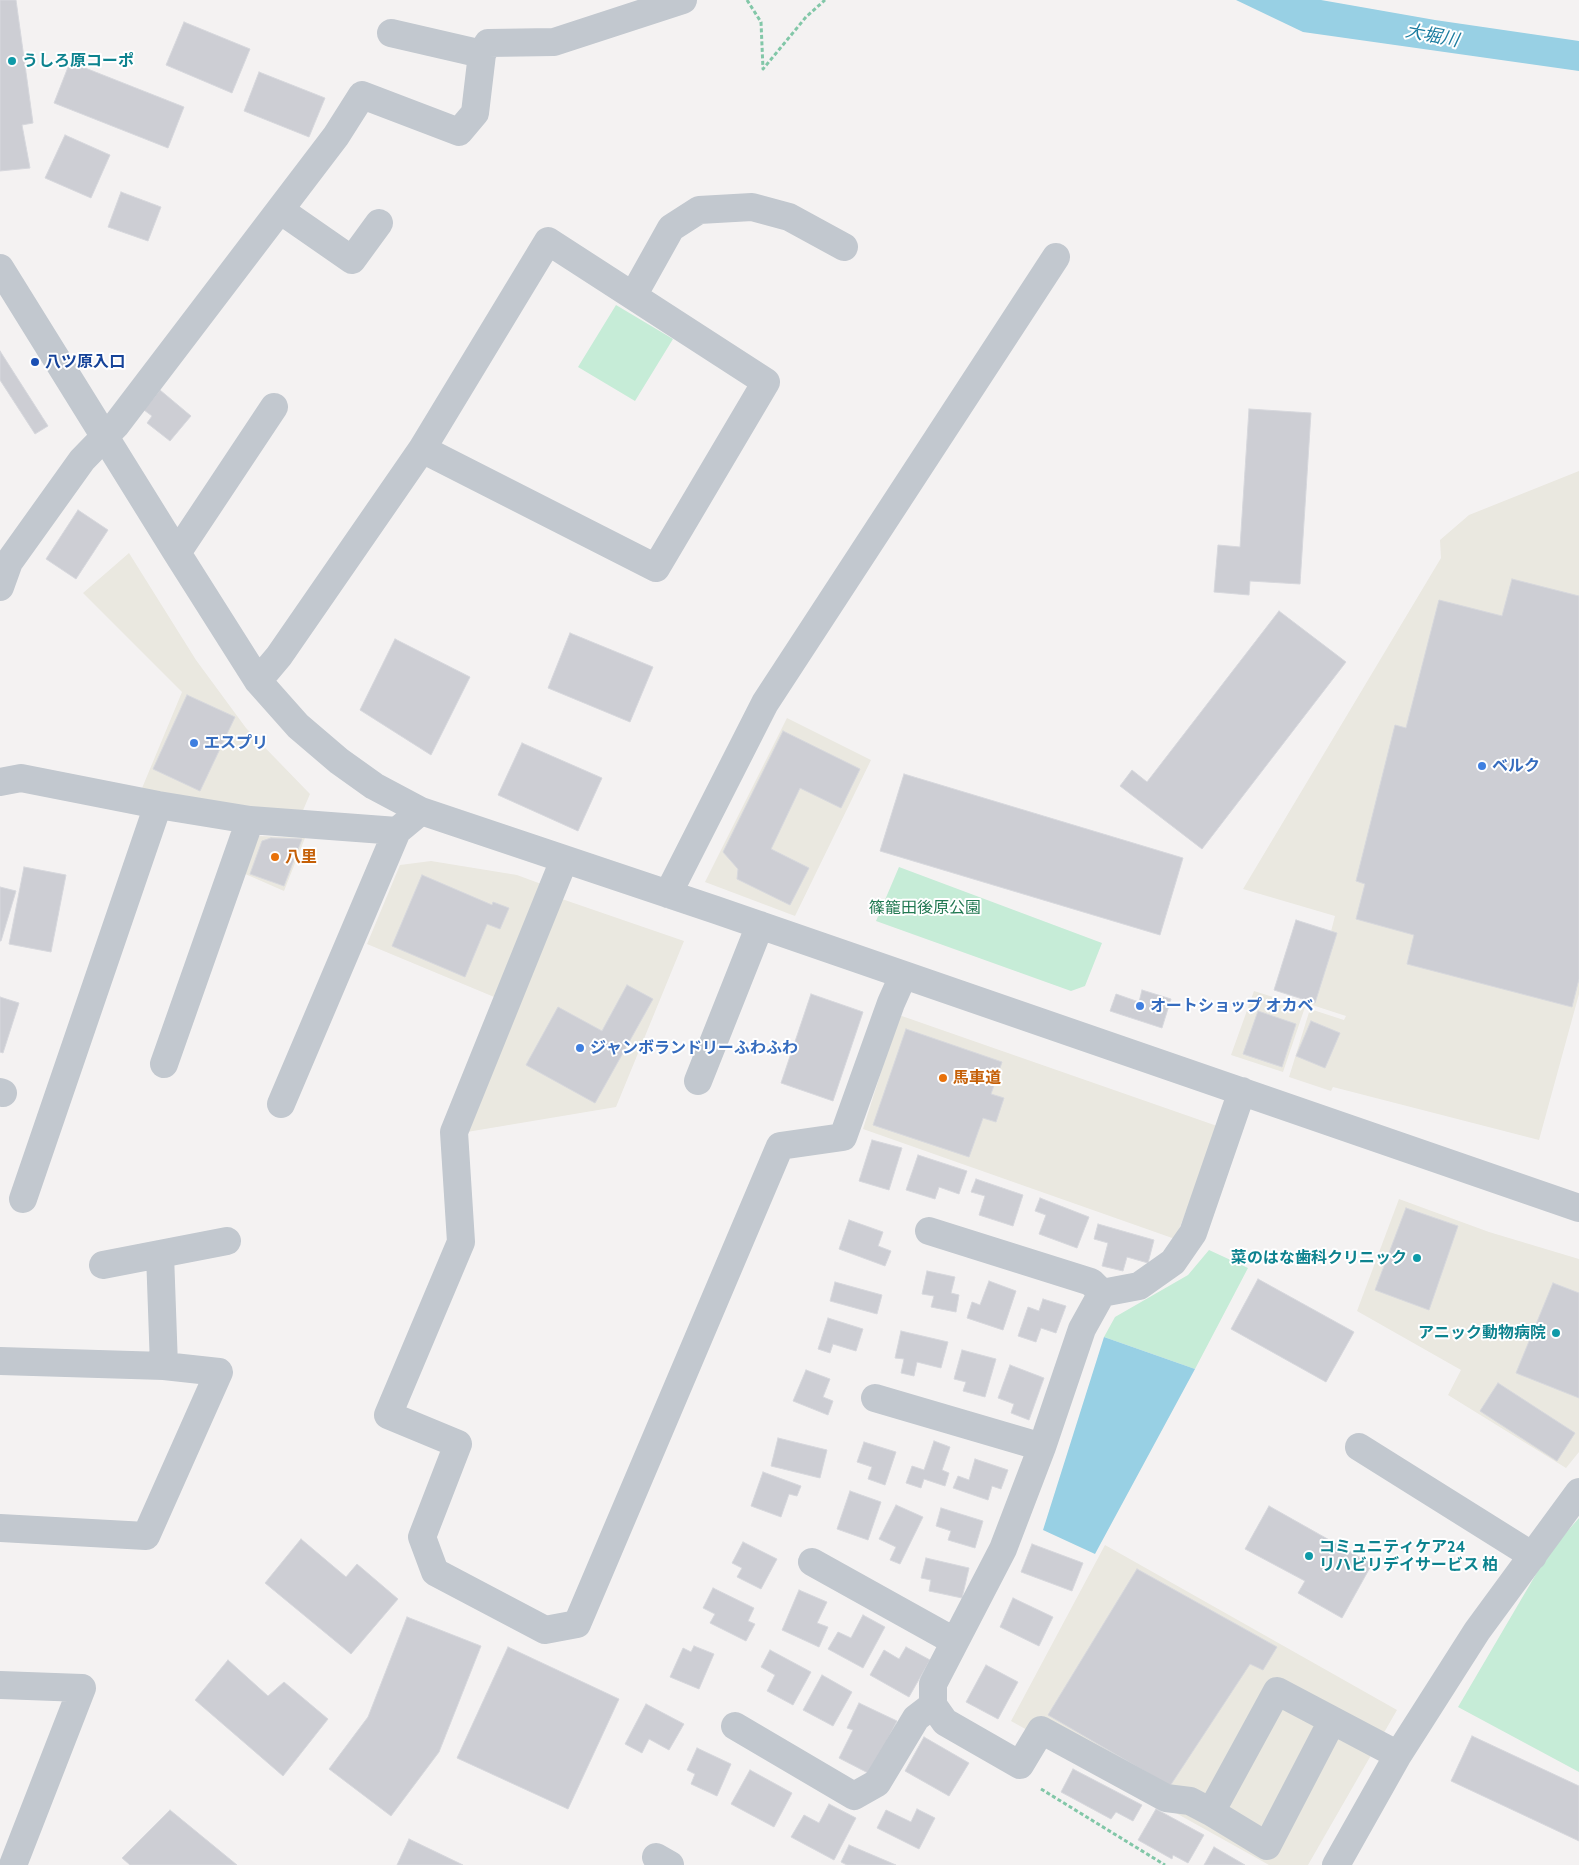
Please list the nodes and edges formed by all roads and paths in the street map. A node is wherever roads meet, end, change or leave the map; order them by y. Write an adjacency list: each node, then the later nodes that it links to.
1 (683, 0): 5 (street)
2 (747, 0): 3 (path)
3 (825, 0)
4 (391, 33): 5 (street)
5 (482, 54): 6 (street)
6 (280, 210): 7 (street); 13 (street)
7 (379, 223)
8 (844, 247): 11 (street)
9 (1056, 257): 24 (street)
10 (0, 268): 13 (street)
11 (633, 296): 14 (street); 14 (street)
12 (274, 407): 15 (street)
13 (104, 437): 15 (street); 16 (street)
14 (422, 449): 17 (street)
15 (176, 553): 17 (street)
16 (3, 566)
17 (258, 681): 20 (street)
18 (0, 782): 19 (street)
19 (158, 805): 21 (street); 31 (street)
20 (421, 811): 22 (street); 23 (street)
21 (250, 820): 22 (street); 27 (street)
22 (396, 832): 30 (street)
23 (564, 860): 24 (street); 26 (street)
24 (668, 894): 25 (street)
25 (760, 926): 26 (street); 28 (street)
26 (903, 976): 29 (street)
27 (164, 1064)
28 (698, 1081)
29 (1242, 1091): 32 (street); 37 (street)
30 (281, 1104)
31 (23, 1200)
32 (1579, 1208)
33 (929, 1231): 37 (street)
34 (227, 1241): 35 (street)
35 (160, 1254): 36 (street); 39 (street)
36 (103, 1265)
37 (1102, 1294): 41 (street)
38 (0, 1361): 39 (street)
39 (164, 1366): 44 (street)
40 (875, 1398): 41 (street)
41 (1042, 1447): 47 (street)
42 (1359, 1447): 45 (street)
43 (1579, 1492): 45 (street)
44 (0, 1528)
45 (1532, 1556): 52 (street)
46 (812, 1562): 47 (street)
47 (954, 1641): 49 (street)
48 (0, 1685): 55 (street)
49 (933, 1705): 51 (street); 53 (street)
50 (1332, 1721): 52 (street); 54 (street); 54 (street)
51 (735, 1726)
52 (1398, 1755): 56 (street)
53 (1020, 1765): 54 (street); 57 (path)
54 (1211, 1812)
55 (11, 1854)
56 (1347, 1862)
57 (1164, 1865)

